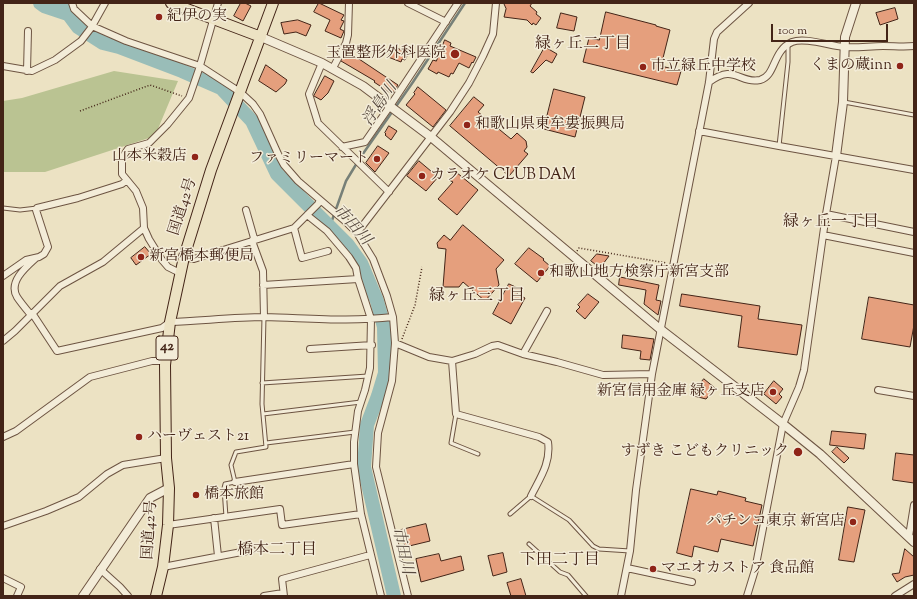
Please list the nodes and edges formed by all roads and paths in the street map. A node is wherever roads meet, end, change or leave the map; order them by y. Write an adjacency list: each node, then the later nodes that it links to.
1 (72, 3): 14 (street)
2 (105, 3): 14 (street)
3 (171, 3): 12 (highway)
4 (218, 3): 12 (street)
5 (273, 3): 16 (highway, 国道42号 / 42)
6 (348, 3): 23 (street)
7 (408, 3): 13 (street)
8 (458, 3): 13 (street)
9 (496, 3): 33 (street)
10 (749, 3): 25 (street)
11 (856, 3): 19 (street)
12 (214, 19): 16 (highway); 22 (street)
13 (446, 22): 29 (street)
14 (91, 27): 22 (street); 24 (street)
15 (28, 31): 24 (street)
16 (261, 37): 20 (street); 26 (highway, 国道42号 / 42)
17 (788, 44): 19 (street); 25 (street); 34 (lane)
18 (914, 46): 19 (street)
19 (845, 47): 28 (street)
20 (322, 63): 23 (street); 35 (street)
21 (3, 66): 24 (street)
22 (200, 68): 26 (street); 27 (street)
23 (333, 68): 29 (street)
24 (27, 71)
25 (709, 82): 32 (street)
26 (239, 94): 40 (street); 55 (highway, 国道42号 / 42)
27 (189, 98): 30 (path); 38 (street)
28 (843, 102): 31 (lane); 36 (street)
29 (390, 106): 33 (street); 35 (street)
30 (80, 111)
31 (914, 115)
32 (699, 131): 34 (street); 57 (street)
33 (431, 137): 39 (street); 54 (street)
34 (779, 146): 36 (street)
35 (342, 147): 39 (street)
36 (836, 156): 37 (street); 44 (street)
37 (914, 170)
38 (127, 180): 42 (street); 46 (street)
39 (389, 192): 49 (street)
40 (319, 202): 45 (street); 49 (street)
41 (3, 208): 42 (lane)
42 (37, 208): 56 (street)
43 (246, 210): 51 (street)
44 (826, 214): 48 (street); 50 (street)
45 (307, 215): 47 (street); 61 (street)
46 (144, 228): 59 (street); 64 (street)
47 (294, 228): 51 (street); 52 (street)
48 (914, 232)
49 (357, 233): 65 (street)
50 (823, 235): 53 (street); 85 (street)
51 (252, 242): 55 (street); 62 (street)
52 (328, 251)
53 (914, 253)
54 (573, 256): 57 (path); 69 (street)
55 (184, 257): 59 (highway, 国道42号 / 42)
56 (36, 258): 60 (street); 64 (street)
57 (672, 264): 69 (street)
58 (422, 267): 71 (path)
59 (180, 273): 68 (highway, 国道42号 / 42)
60 (3, 276)
61 (358, 279): 62 (street); 67 (street)
62 (263, 285): 66 (street)
63 (547, 311): 74 (street)
64 (32, 314): 68 (street); 70 (street)
65 (393, 316): 67 (street); 71 (street)
66 (264, 317): 67 (street); 68 (street); 79 (lane)
67 (371, 320): 72 (street)
68 (170, 322): 75 (highway, 国道42号 / 42)
69 (660, 329): 77 (street); 85 (street)
70 (3, 341)
71 (398, 344): 76 (street); 121 (street)
72 (372, 345): 73 (street); 78 (street)
73 (310, 349)
74 (523, 354): 76 (street); 77 (street)
75 (165, 361): 87 (street); 90 (highway, 国道42号 / 42)
76 (452, 361): 84 (street)
77 (652, 374): 105 (street)
78 (369, 376): 79 (lane); 82 (street)
79 (262, 383): 83 (lane)
80 (878, 390): 81 (street)
81 (914, 396)
82 (361, 402): 83 (lane); 86 (street)
83 (263, 414): 88 (lane)
84 (456, 414): 89 (lane); 94 (street)
85 (783, 424): 102 (street); 124 (street)
86 (355, 432): 88 (lane); 91 (street)
87 (3, 437)
88 (266, 443): 92 (lane)
89 (478, 454)
90 (166, 458): 93 (highway, 国道42号 / 42); 101 (street)
91 (354, 464): 92 (street); 96 (street)
92 (235, 482): 98 (lane)
93 (169, 488): 100 (highway, 国道42号 / 42); 110 (street)
94 (531, 496): 97 (lane); 105 (lane)
95 (914, 505): 102 (street)
96 (361, 514): 98 (street); 106 (street)
97 (510, 514)
98 (226, 517): 99 (street)
99 (214, 518): 100 (street); 107 (street)
100 (168, 525): 108 (highway, 国道42号 / 42)
101 (3, 526)
102 (911, 539)
103 (529, 544): 122 (lane)
104 (252, 550): 107 (street)
105 (630, 551): 109 (street)
106 (370, 554): 114 (street); 120 (street)
107 (218, 556): 108 (street)
108 (164, 566): 118 (highway, 国道42号 / 42)
109 (627, 568): 112 (street); 123 (street)
110 (100, 569): 116 (street); 117 (street)
111 (3, 578): 115 (street)
112 (692, 582)
113 (914, 584): 125 (street)
114 (283, 594): 119 (street)
115 (17, 596)
116 (83, 596)
117 (128, 596)
118 (156, 596)
119 (264, 596)
120 (381, 596)
121 (408, 596)
122 (586, 596)
123 (621, 596)
124 (747, 596)
125 (895, 596)

